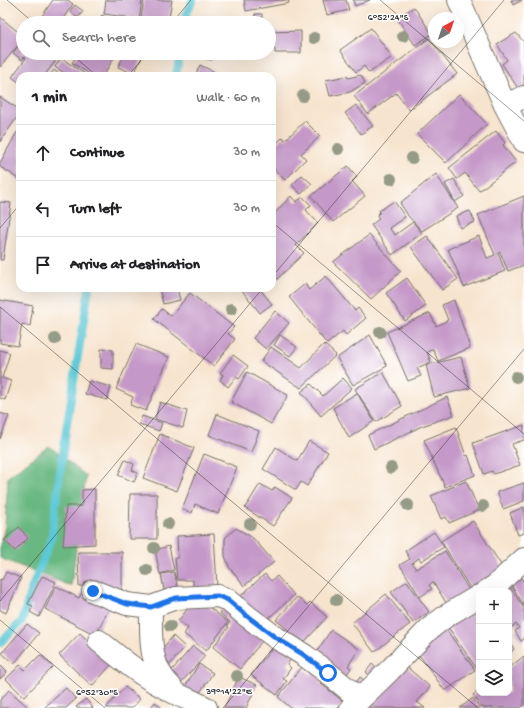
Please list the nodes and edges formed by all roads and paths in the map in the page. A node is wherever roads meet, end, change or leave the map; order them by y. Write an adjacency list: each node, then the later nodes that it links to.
1 (459, 0): 2 (street)
2 (514, 101): 3 (street)
3 (524, 141)
4 (524, 558): 5 (street)
5 (491, 588)
6 (93, 591): 8 (street)
7 (476, 598): 11 (street)
8 (151, 607): 10 (street); 11 (street)
9 (99, 641): 10 (street)
10 (181, 696): 12 (street)
11 (355, 704)
12 (206, 708)

